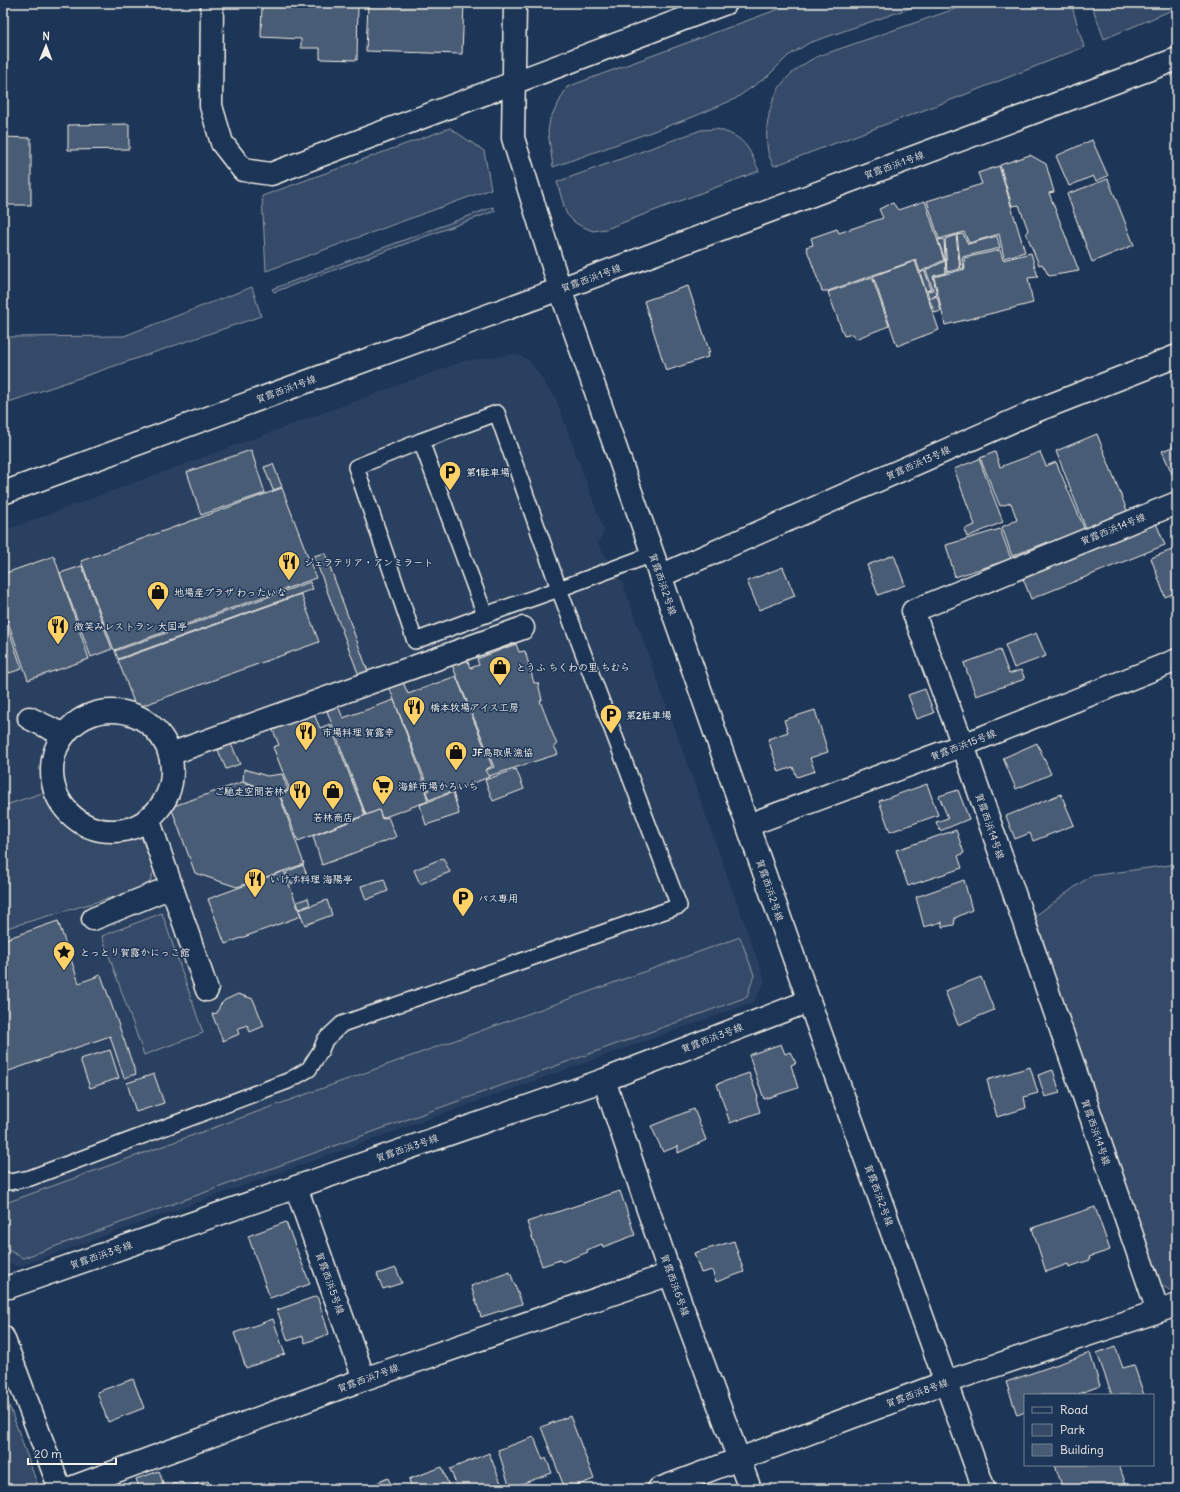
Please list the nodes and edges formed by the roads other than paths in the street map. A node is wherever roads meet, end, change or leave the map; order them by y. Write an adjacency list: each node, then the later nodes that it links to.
1 (212, 3): 5 (street)
2 (515, 3): 5 (street, 賀露西浜2号線)
3 (726, 3): 5 (street)
4 (1177, 59): 6 (street, 賀露西浜1号線)
5 (515, 82): 6 (street, 賀露西浜2号線)
6 (560, 289): 9 (street, 賀露西浜1号線); 11 (street, 賀露西浜2号線)
7 (1177, 356): 12 (street, 賀露西浜13号線)
8 (421, 441): 13 (lane); 14 (lane); 14 (lane)
9 (3, 493)
10 (1177, 502): 19 (street, 賀露西浜14号線)
11 (652, 554): 12 (street, 賀露西浜2号線); 13 (lane)
12 (660, 576): 22 (street, 賀露西浜2号線)
13 (559, 589): 14 (lane); 28 (lane)
14 (485, 615)
15 (523, 628): 20 (street)
16 (1177, 660): 19 (street, 賀露西浜15号線)
17 (28, 718): 18 (street)
18 (64, 735): 20 (street); 21 (street)
19 (963, 745): 22 (street, 賀露西浜15号線); 32 (street, 賀露西浜14号線)
20 (170, 754): 21 (street)
21 (148, 818): 23 (street)
22 (748, 825): 26 (street, 賀露西浜2号線)
23 (171, 887): 24 (street); 25 (street)
24 (93, 919)
25 (207, 990)
26 (809, 1001): 27 (street, 賀露西浜3号線); 35 (street, 賀露西浜2号線)
27 (604, 1080): 29 (street, 賀露西浜3号線); 30 (street, 賀露西浜6号線)
28 (3, 1179)
29 (296, 1187): 31 (street, 賀露西浜3号線); 34 (street, 賀露西浜5号線)
30 (670, 1274): 34 (street, 賀露西浜7号線); 36 (street, 賀露西浜6号線)
31 (3, 1286)
32 (1168, 1308): 35 (street, 賀露西浜8号線)
33 (3, 1337): 37 (street)
34 (364, 1379): 38 (street, 賀露西浜7号線)
35 (946, 1382): 36 (street, 賀露西浜8号線); 41 (street, 賀露西浜2号線)
36 (740, 1460): 39 (street, 賀露西浜8号線); 40 (street, 賀露西浜6号線)
37 (60, 1489)
38 (68, 1489)
39 (659, 1489)
40 (750, 1489)
41 (984, 1489)

